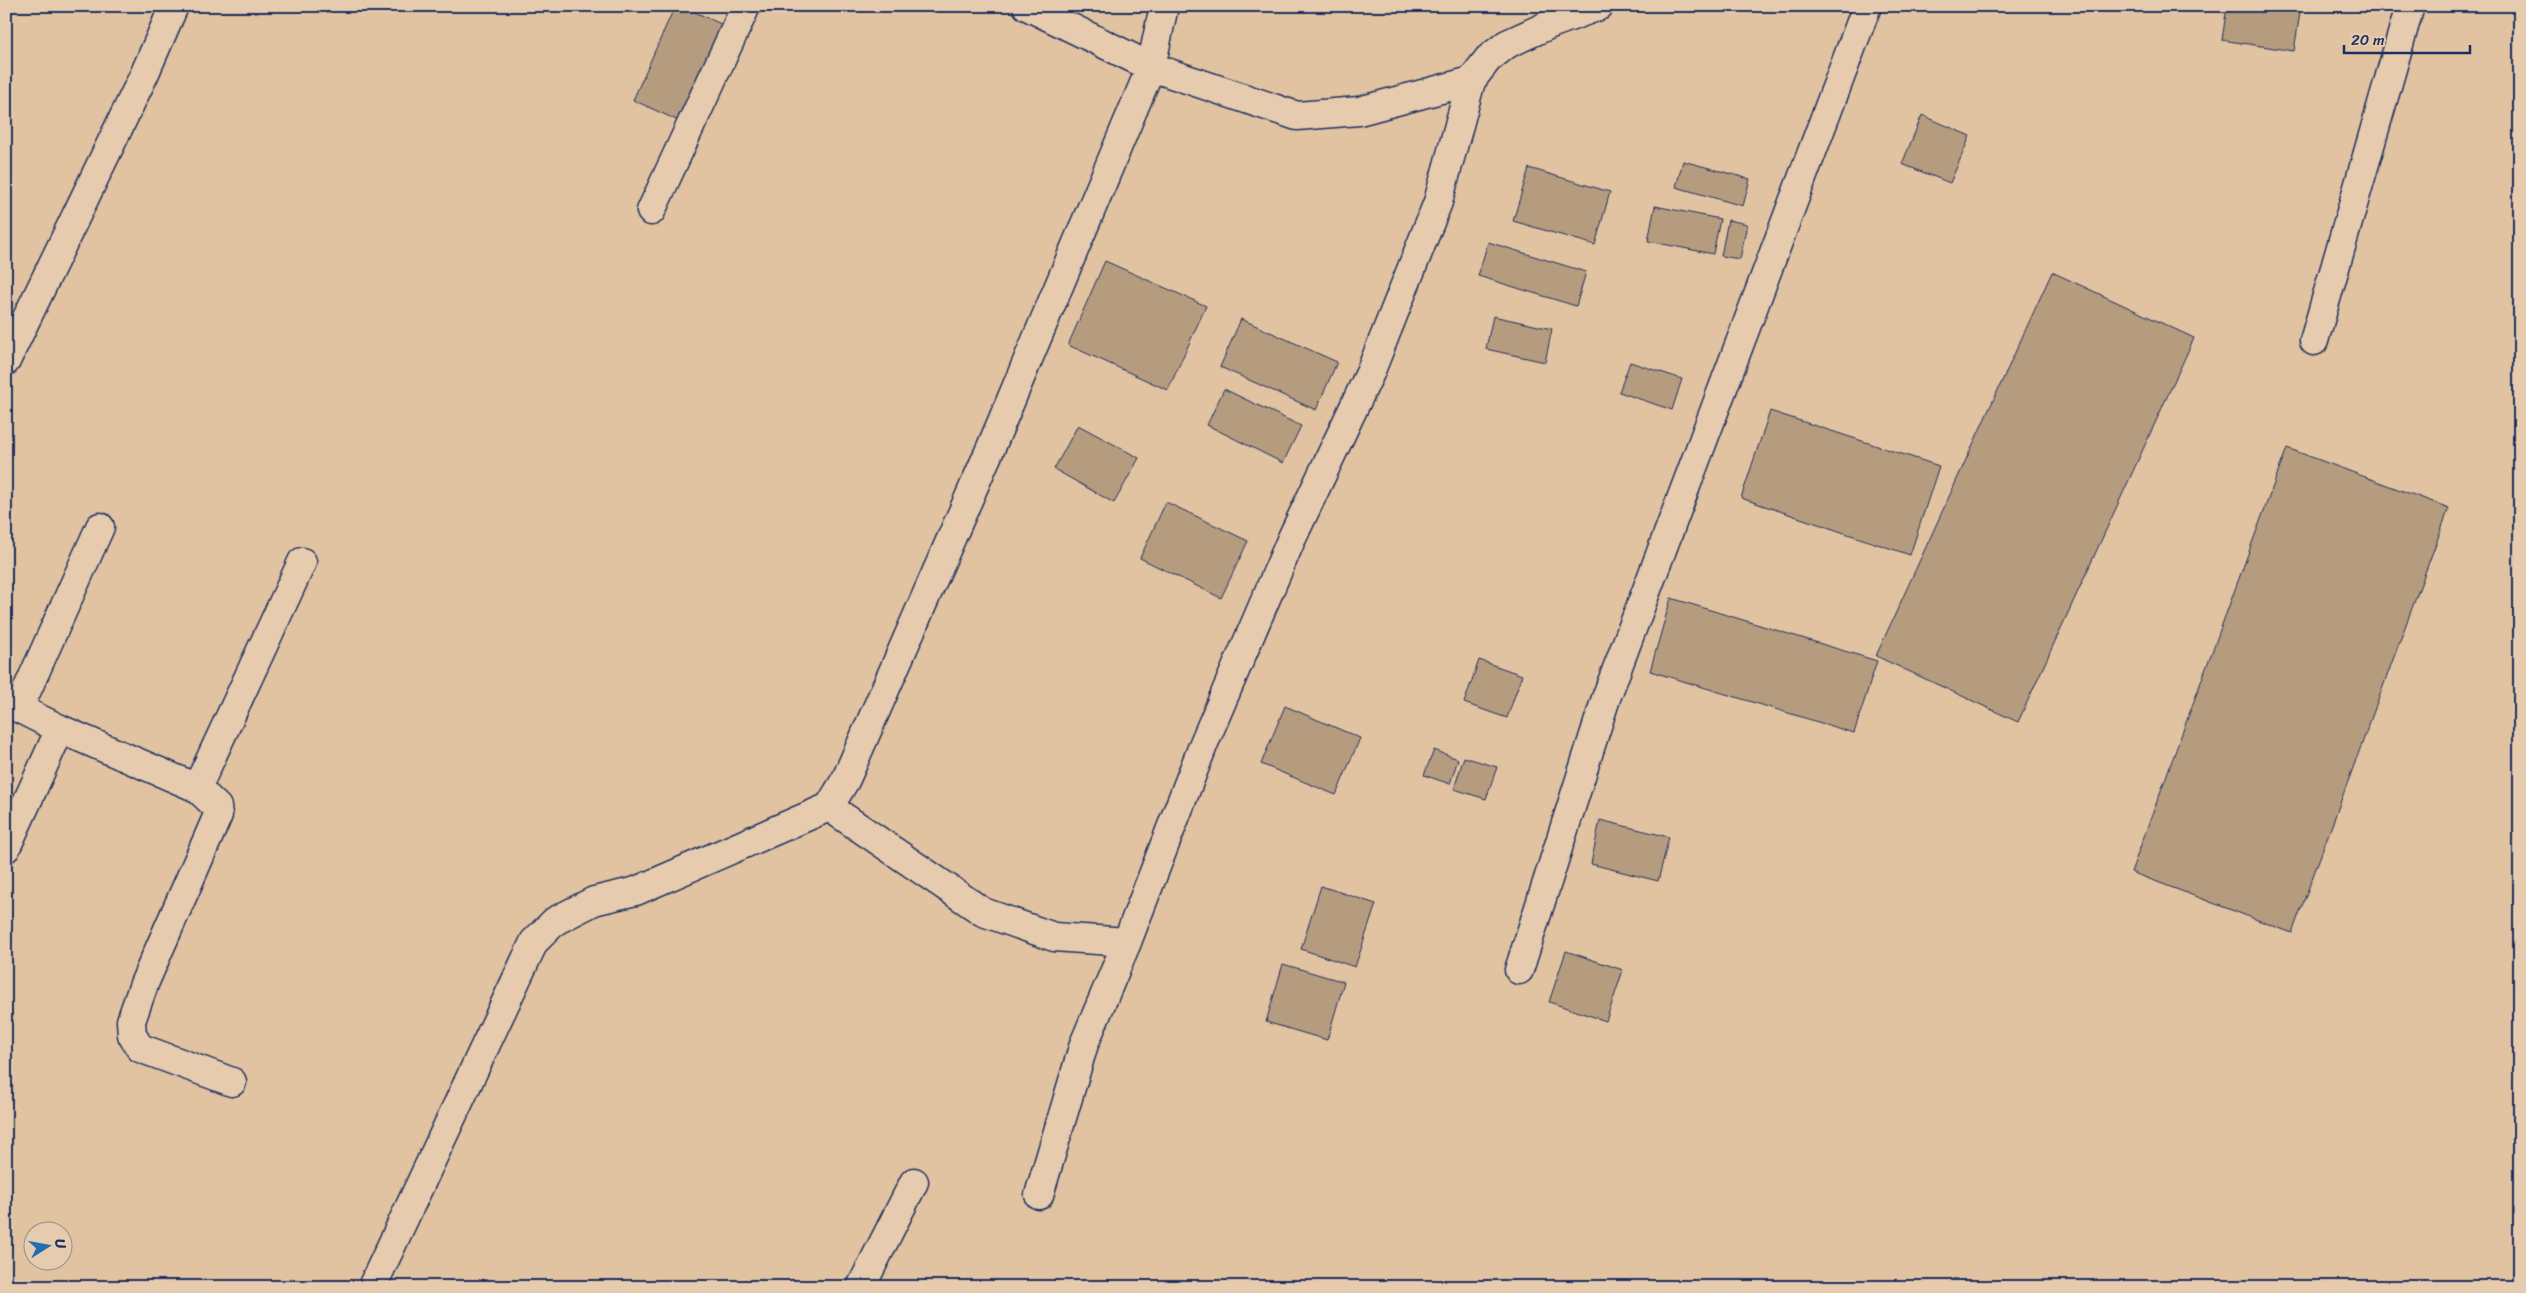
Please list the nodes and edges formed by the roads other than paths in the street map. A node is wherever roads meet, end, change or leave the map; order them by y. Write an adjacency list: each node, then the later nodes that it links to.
1 (174, 6): 12 (street)
2 (746, 6): 10 (street)
3 (1027, 6): 8 (street)
4 (1164, 6): 8 (street)
5 (1599, 6): 9 (street)
6 (1867, 6): 21 (street)
7 (2410, 6): 11 (street)
8 (1151, 67): 9 (street); 18 (street)
9 (1471, 81): 20 (street)
10 (651, 211)
11 (2314, 341)
12 (6, 361)
13 (100, 527): 15 (street)
14 (302, 562): 17 (street)
15 (12, 705): 16 (street)
16 (60, 729): 17 (street); 19 (street)
17 (197, 788): 22 (street)
18 (828, 807): 20 (street); 25 (street)
19 (6, 848)
20 (1127, 942): 24 (street)
21 (1519, 970)
22 (232, 1082)
23 (914, 1182): 26 (street)
24 (1039, 1195)
25 (372, 1287)
26 (861, 1287)

